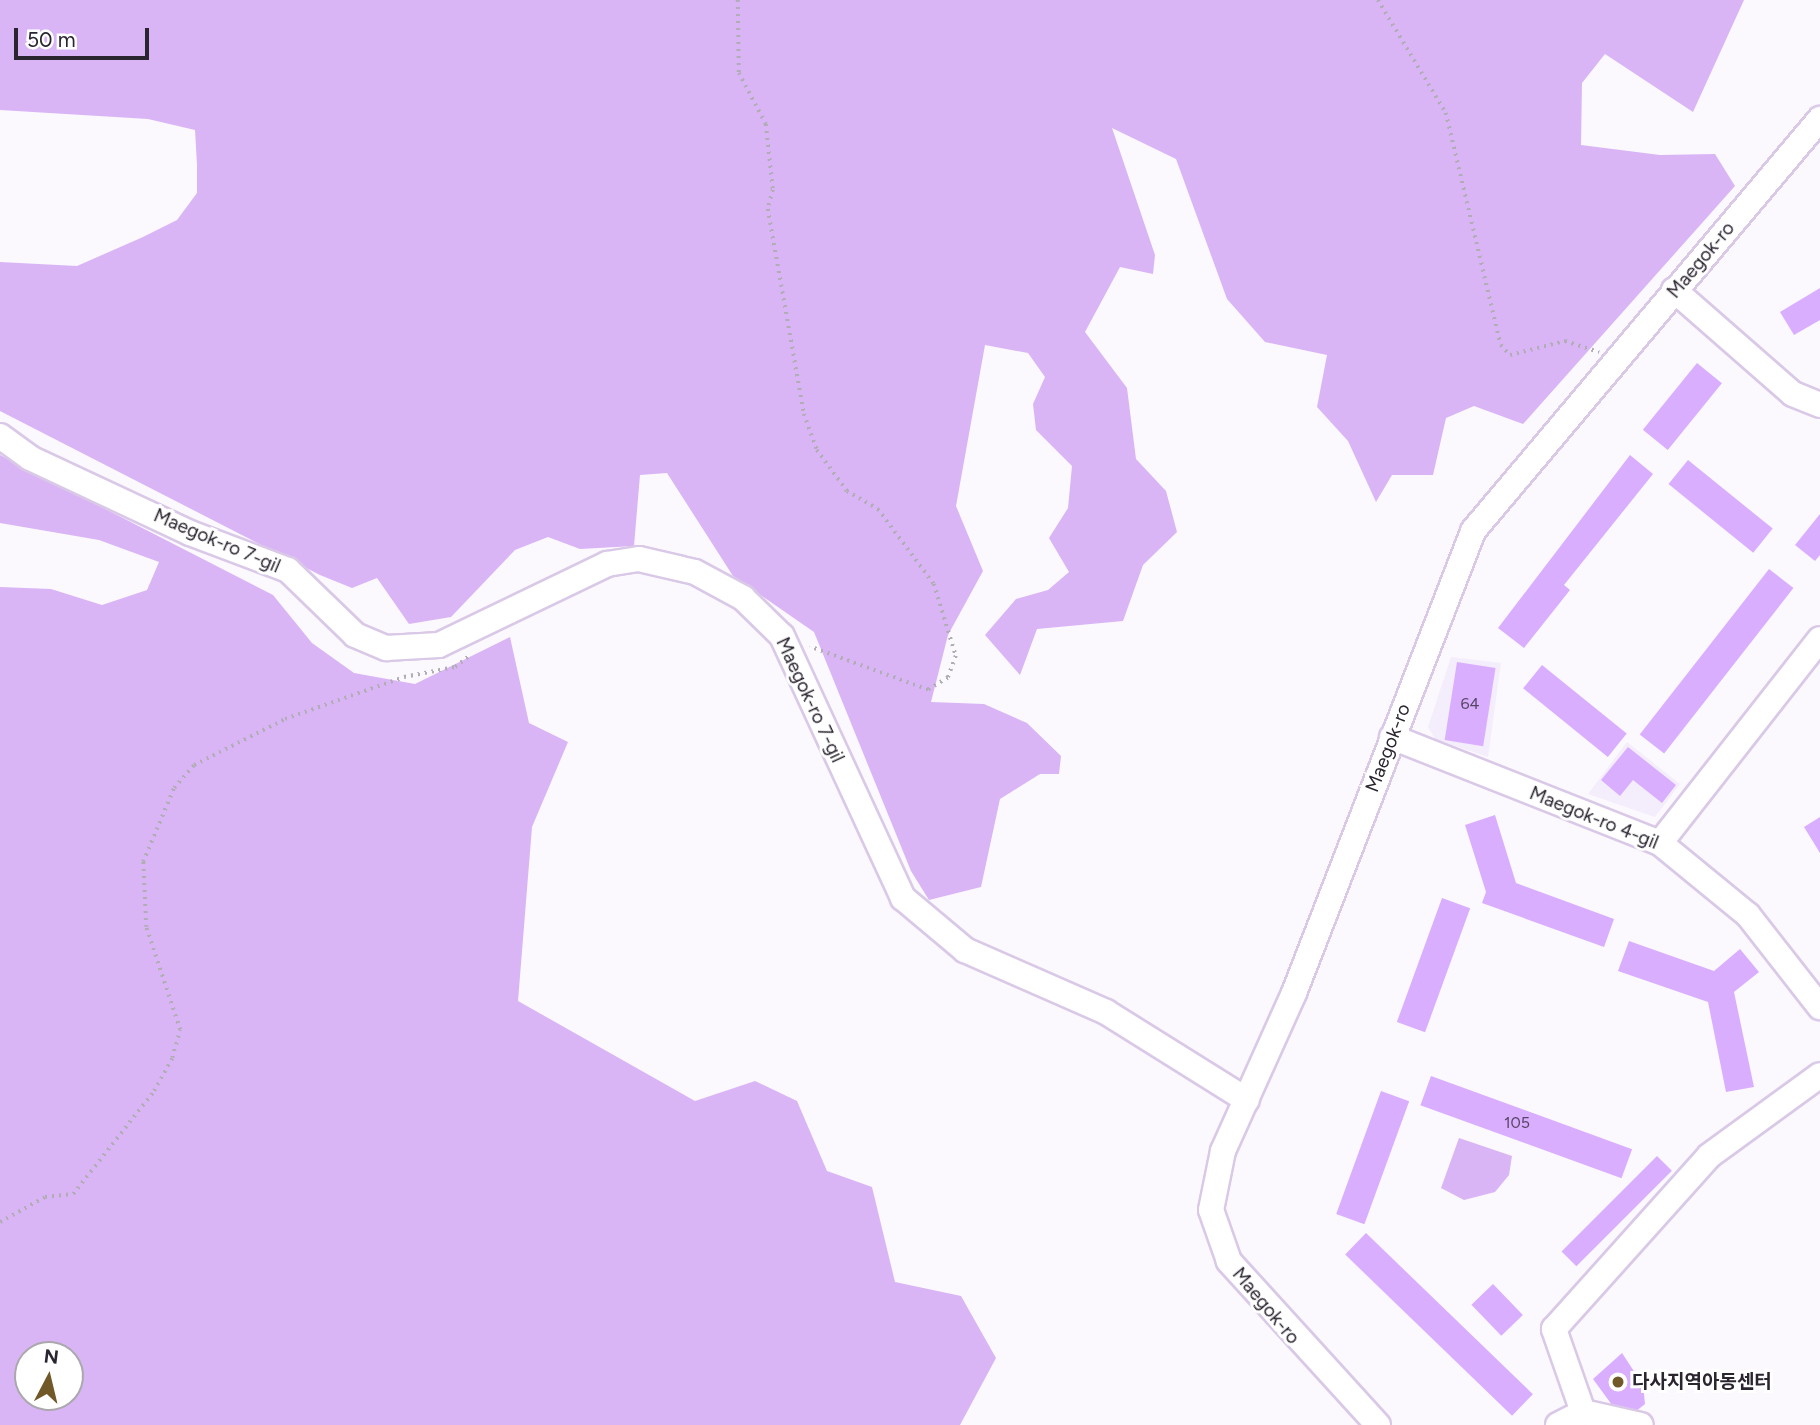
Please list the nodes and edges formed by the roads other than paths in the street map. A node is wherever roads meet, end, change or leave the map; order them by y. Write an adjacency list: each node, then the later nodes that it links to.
1 (1820, 119): 2 (street, Maegok-ro)
2 (1674, 290): 3 (street); 6 (street, Maegok-ro)
3 (1820, 405)
4 (0, 436): 10 (street, Maegok-ro 7-gil)
5 (1820, 639): 7 (street)
6 (1392, 737): 7 (street, Maegok-ro 4-gil); 10 (street, Maegok-ro)
7 (1660, 843): 8 (street, Maegok-ro 4-gil)
8 (1820, 1007)
9 (1820, 1075): 11 (street)
10 (1247, 1100): 12 (street, Maegok-ro)
11 (1583, 1412): 13 (street); 14 (street)
12 (1378, 1425)
13 (1558, 1425)
14 (1641, 1425)

